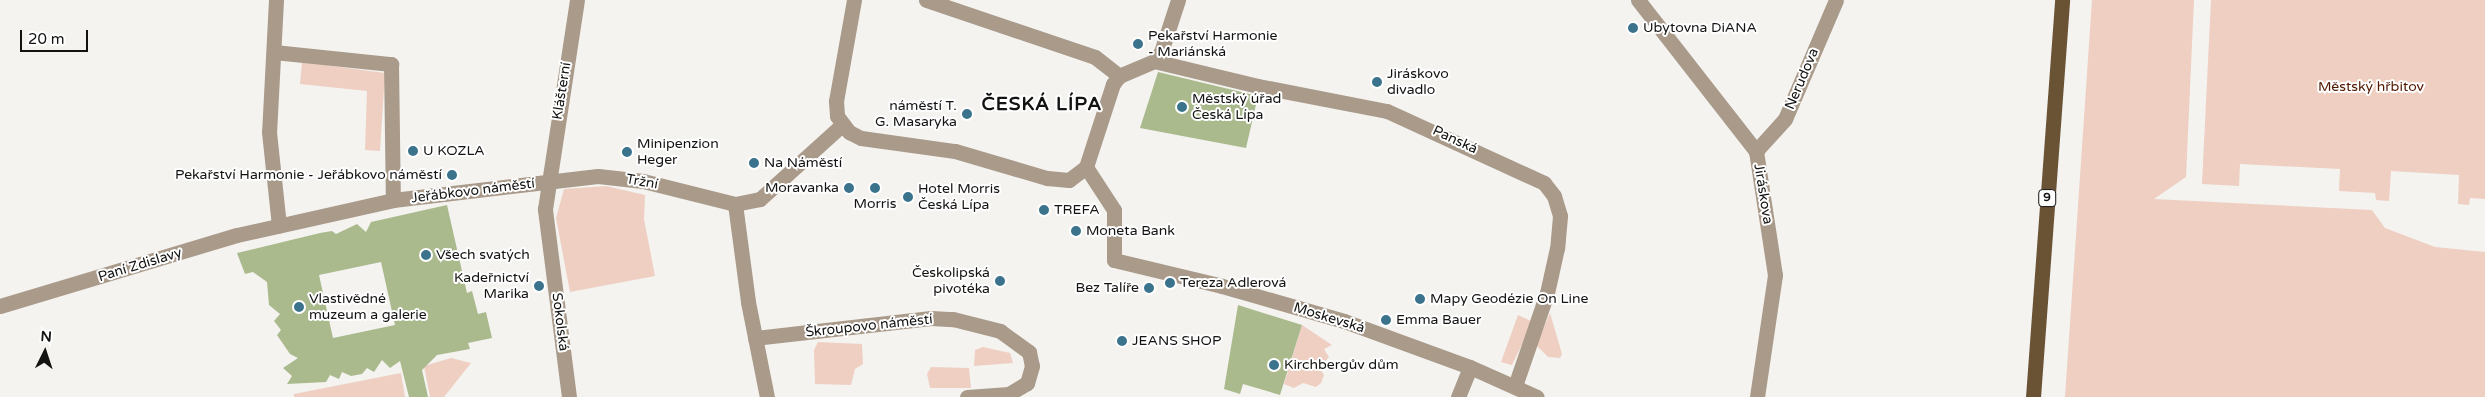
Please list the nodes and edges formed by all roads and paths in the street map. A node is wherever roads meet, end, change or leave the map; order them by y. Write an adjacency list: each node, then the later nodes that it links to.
1 (276, 0): 9 (street)
2 (577, 0): 15 (street, Klášterní)
3 (854, 0): 12 (street)
4 (926, 0): 11 (street)
5 (1178, 0): 10 (street)
6 (1638, 0): 13 (street, Jiráskova)
7 (1836, 0): 13 (street, Nerudova)
8 (2062, 0): 30 (main road, 9)
9 (274, 52): 16 (street); 18 (street)
10 (1154, 61): 11 (street); 23 (street, Panská)
11 (1119, 76): 14 (street)
12 (842, 125): 14 (street); 17 (street)
13 (1756, 151): 29 (street, Jiráskova)
14 (1086, 167): 22 (street, Moskevská)
15 (548, 182): 16 (street, Jeřábkovo náměstí); 17 (street, Tržní); 19 (street, Jeřábkovo náměstí)
16 (393, 200): 18 (street, Jeřábkovo náměstí)
17 (735, 204): 21 (street)
18 (279, 225): 20 (street, Paní Zdislavy)
19 (550, 248): 24 (street, Sokolská)
20 (0, 306)
21 (755, 338): 25 (street); 26 (street, Škroupovo náměstí)
22 (1470, 367): 23 (street, Moskevská); 27 (street)
23 (1515, 386): 28 (street, Moskevská)
24 (569, 397)
25 (767, 397)
26 (967, 397)
27 (1458, 397)
28 (1537, 397)
29 (1757, 397)
30 (2032, 397)

